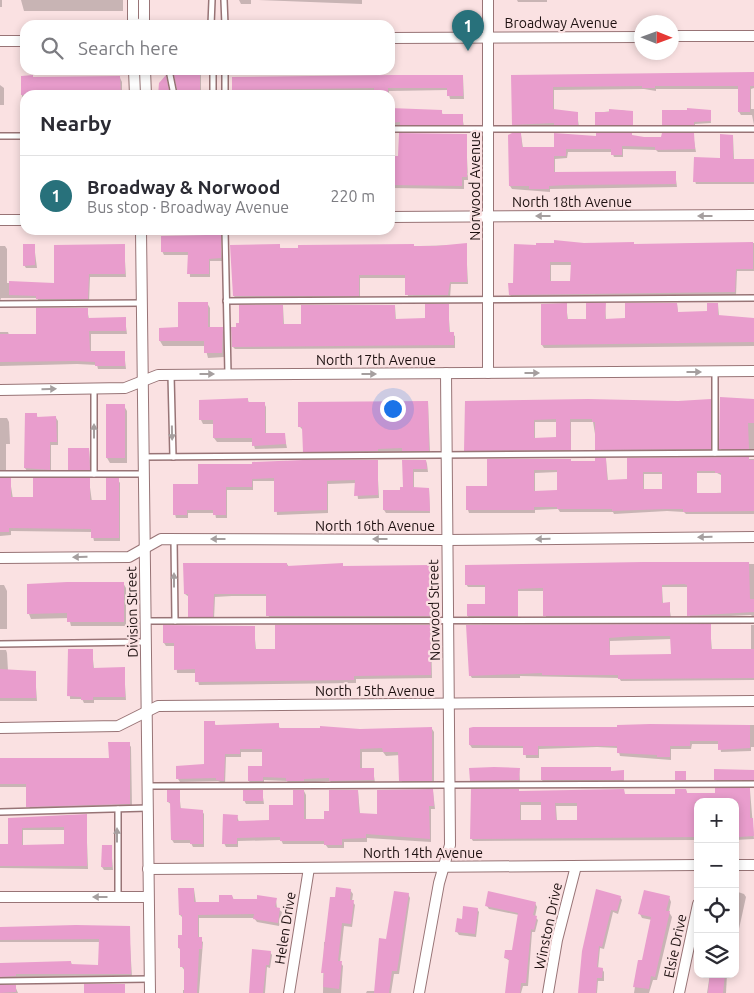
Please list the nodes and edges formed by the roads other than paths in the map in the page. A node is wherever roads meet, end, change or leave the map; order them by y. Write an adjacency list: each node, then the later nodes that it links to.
1 (133, 0): 6 (street)
2 (144, 0): 7 (street)
3 (212, 0): 8 (lane)
4 (224, 0): 9 (lane)
5 (488, 0): 14 (street, Norwood Avenue)
6 (133, 20)
7 (144, 20)
8 (211, 20)
9 (225, 20)
10 (634, 36): 14 (street, Broadway Avenue)
11 (679, 36): 12 (street)
12 (754, 36)
13 (395, 38): 14 (street, Broadway Avenue)
14 (489, 38): 27 (street, Norwood Avenue)
15 (0, 41): 16 (street)
16 (20, 41)
17 (134, 75): 22 (street)
18 (145, 75): 23 (street)
19 (171, 75): 24 (lane)
20 (213, 75): 25 (lane)
21 (225, 75): 26 (lane)
22 (135, 90)
23 (146, 90)
24 (173, 90)
25 (213, 90)
26 (225, 90)
27 (488, 128): 28 (lane); 29 (lane); 33 (street, Norwood Avenue)
28 (754, 128)
29 (395, 129)
30 (0, 136): 31 (lane)
31 (20, 136)
32 (754, 215): 33 (street, North 18th Avenue, one-way to 33)
33 (488, 216): 34 (street, North 18th Avenue); 40 (street, Norwood Avenue)
34 (395, 217)
35 (0, 220): 36 (street)
36 (20, 220)
37 (142, 235): 42 (street, Division Street)
38 (225, 235): 41 (lane)
39 (754, 298): 40 (lane)
40 (488, 299): 41 (lane); 47 (street, Norwood Avenue)
41 (226, 301): 48 (lane)
42 (142, 303): 43 (lane); 50 (street, Division Street)
43 (0, 304)
44 (754, 371): 45 (street, North 17th Avenue)
45 (715, 372): 47 (street, North 17th Avenue, one-way to 45); 53 (lane)
46 (446, 373): 47 (street, North 17th Avenue); 48 (street, North 17th Avenue, one-way to 46); 55 (street, Norwood Street)
47 (488, 373)
48 (228, 374): 49 (street, North 17th Avenue, one-way to 48)
49 (171, 375): 50 (street, North 17th Avenue); 56 (lane, one-way to 56)
50 (143, 381): 51 (street, North 17th Avenue); 57 (street, Division Street)
51 (94, 388): 52 (street, North 17th Avenue, one-way to 51); 59 (lane, one-way to 51)
52 (0, 390)
53 (715, 453): 54 (lane); 55 (lane)
54 (754, 453)
55 (446, 455): 56 (lane); 63 (street, Norwood Street)
56 (173, 457): 57 (lane)
57 (144, 458): 60 (street, Division Street)
58 (0, 474): 59 (lane)
59 (94, 474): 60 (lane)
60 (144, 474): 64 (street, Division Street)
61 (754, 537): 63 (street, North 16th Avenue, one-way to 63)
62 (174, 539): 63 (street, North 16th Avenue, one-way to 62); 64 (street, North 16th Avenue); 68 (lane, one-way to 62)
63 (447, 540): 69 (street, Norwood Street)
64 (145, 547): 65 (street, North 16th Avenue, one-way to 65); 67 (street, Division Street)
65 (0, 558)
66 (754, 620): 69 (lane)
67 (146, 621): 68 (lane); 70 (street, Division Street)
68 (175, 621): 69 (lane)
69 (448, 622): 73 (street, Norwood Street)
70 (146, 642): 71 (lane); 74 (street, Division Street)
71 (0, 644)
72 (754, 701): 73 (street, North 15th Avenue)
73 (448, 704): 74 (street, North 15th Avenue); 77 (street, Norwood Street)
74 (147, 712): 75 (street, North 15th Avenue); 78 (street, Division Street)
75 (0, 728)
76 (754, 784): 77 (lane)
77 (449, 785): 78 (lane); 86 (street, Norwood Street)
78 (147, 786): 79 (street, Division Street)
79 (148, 808): 80 (lane); 88 (street, Division Street)
80 (118, 809): 81 (lane); 91 (lane, one-way to 80)
81 (0, 812)
82 (694, 865): 85 (street, North 14th Avenue)
83 (739, 865): 84 (street)
84 (754, 865)
85 (576, 866): 86 (street, North 14th Avenue); 98 (street, Winston Drive)
86 (444, 867): 87 (street, North 14th Avenue); 97 (street, Norwood Street)
87 (309, 868): 88 (street, North 14th Avenue); 96 (street, Helen Drive)
88 (148, 869): 89 (street, Division Street)
89 (148, 896): 91 (street); 93 (street, Division Street)
90 (0, 897): 91 (street, one-way to 90)
91 (118, 897)
92 (694, 923): 99 (street, Elsie Drive)
93 (149, 979): 94 (lane); 95 (street, Division Street)
94 (0, 981)
95 (150, 993)
96 (289, 993)
97 (419, 993)
98 (548, 993)
99 (679, 993)

